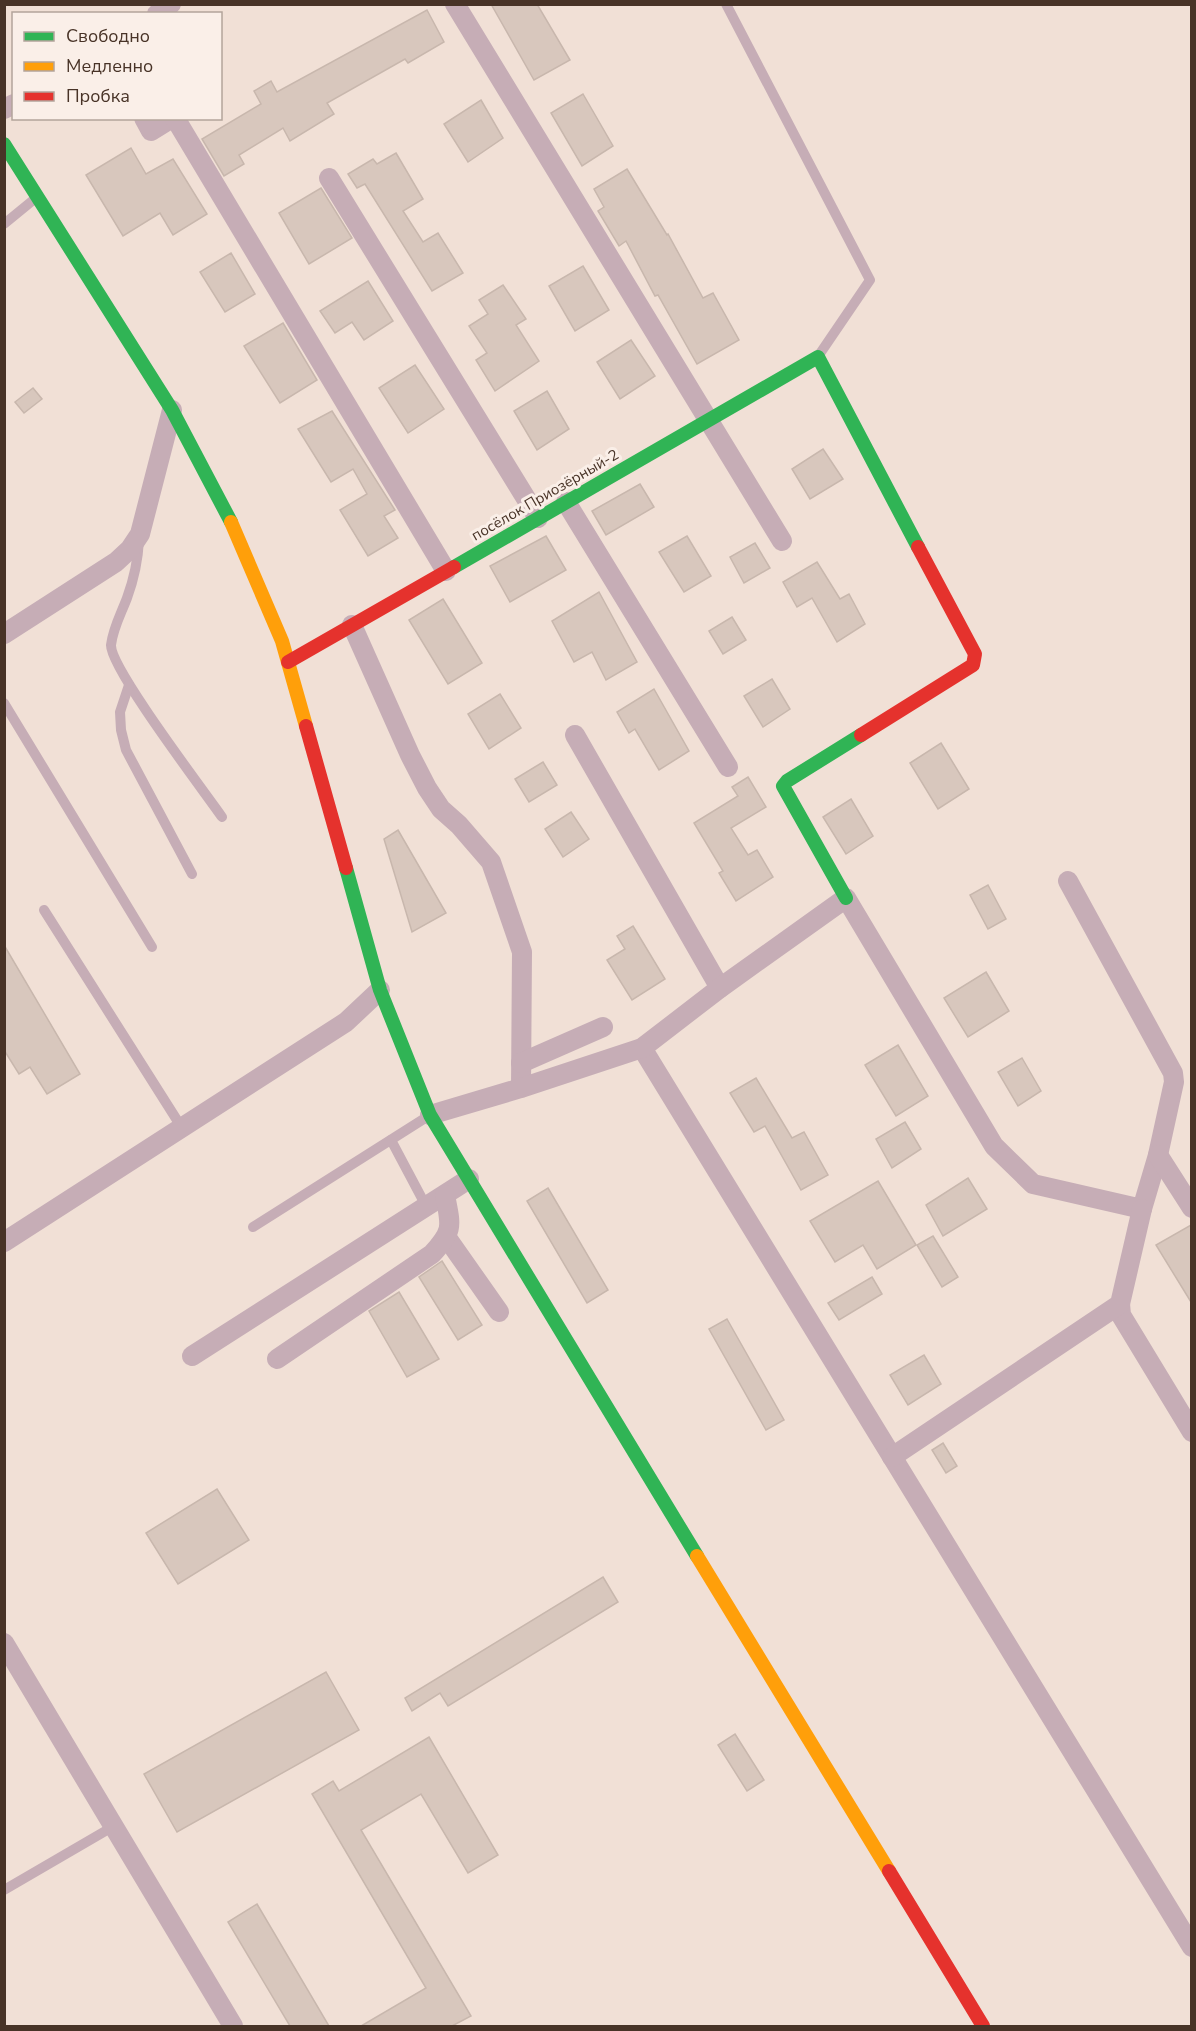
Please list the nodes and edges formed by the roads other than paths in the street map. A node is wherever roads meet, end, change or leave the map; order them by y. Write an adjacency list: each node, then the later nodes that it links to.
1 (456, 4): 12 (street)
2 (726, 4): 10 (lane)
3 (145, 120): 4 (street)
4 (170, 120)
5 (174, 120): 17 (street)
6 (4, 144): 8 (street)
7 (329, 178): 14 (street)
8 (38, 197): 9 (lane); 11 (street)
9 (4, 224)
10 (818, 357): 12 (street, посёлок Приозёрный-2); 28 (street)
11 (172, 410): 15 (street); 20 (street)
12 (709, 420): 13 (street, посёлок Приозёрный-2); 16 (street)
13 (566, 502): 14 (street, посёлок Приозёрный-2); 24 (street)
14 (538, 518): 17 (street, посёлок Приозёрный-2)
15 (140, 534): 19 (street); 21 (lane)
16 (782, 541)
17 (446, 571): 18 (street, посёлок Приозёрный-2)
18 (352, 626): 20 (street, посёлок Приозёрный-2); 35 (street)
19 (4, 634)
20 (288, 662): 32 (street)
21 (129, 685): 25 (lane); 26 (lane)
22 (4, 703): 30 (lane)
23 (575, 735): 31 (street)
24 (728, 767)
25 (222, 817)
26 (192, 874)
27 (1068, 881): 40 (street)
28 (846, 898): 31 (street); 45 (street)
29 (44, 910): 38 (lane)
30 (152, 947)
31 (720, 988): 34 (street)
32 (380, 990): 37 (street); 38 (street)
33 (603, 1028): 35 (street)
34 (642, 1048): 36 (street); 54 (street)
35 (521, 1063): 36 (street)
36 (521, 1088): 37 (street)
37 (430, 1115): 39 (lane); 41 (street)
38 (182, 1128): 48 (street)
39 (391, 1140): 43 (lane); 46 (lane)
40 (1158, 1155): 44 (street); 45 (street)
41 (469, 1179): 42 (street); 60 (street)
42 (445, 1195): 43 (street); 47 (street)
43 (426, 1206): 51 (street)
44 (1191, 1208)
45 (1142, 1209): 49 (street)
46 (253, 1227)
47 (447, 1238): 50 (street); 52 (street)
48 (4, 1242)
49 (1120, 1304): 53 (street); 54 (street)
50 (499, 1312)
51 (192, 1356)
52 (277, 1359)
53 (1191, 1432)
54 (892, 1458): 58 (street)
55 (4, 1643): 56 (street)
56 (114, 1826): 57 (lane); 59 (street)
57 (4, 1890)
58 (1191, 1947)
59 (233, 2026)
60 (983, 2026)

